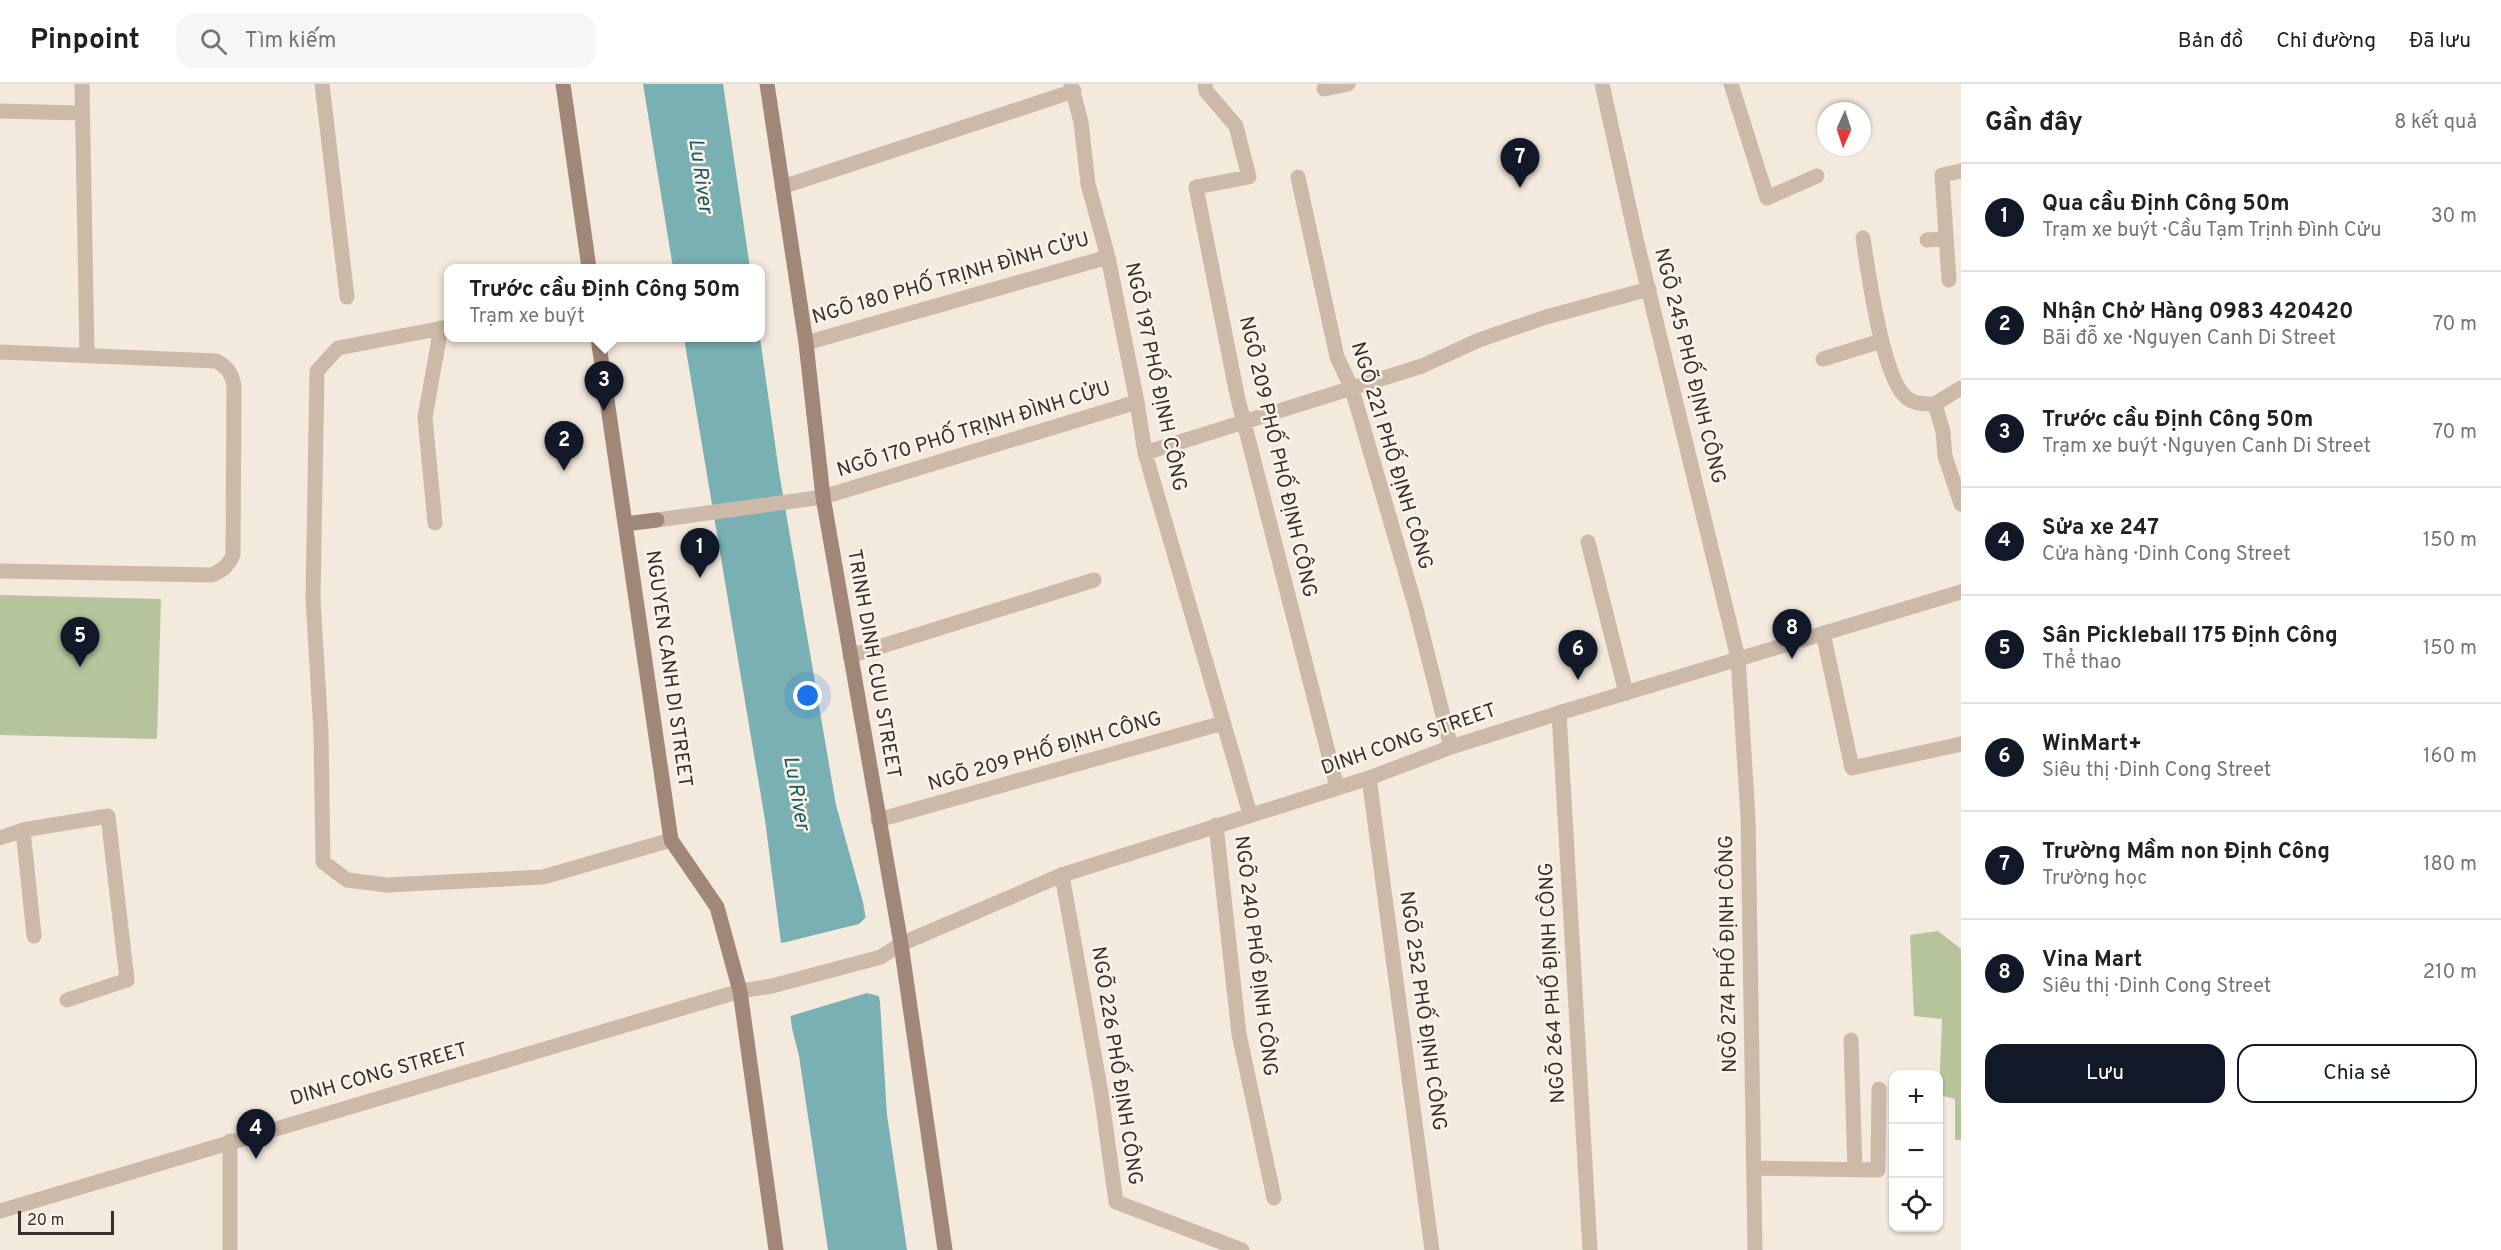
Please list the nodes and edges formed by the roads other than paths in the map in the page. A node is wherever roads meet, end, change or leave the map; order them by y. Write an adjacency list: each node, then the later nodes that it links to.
1 (82, 84): 12 (street)
2 (322, 84): 24 (street)
3 (563, 84): 21 (main road)
4 (767, 84): 16 (main road, TRINH DINH CUU STREET)
5 (1204, 84): 37 (street, NGÕ 209 PHỐ PHỐ ĐỊNH CÔNG)
6 (1348, 84): 10 (street)
7 (1603, 84): 23 (street, NGÕ 245 PHỐ ĐỊNH CÔNG)
8 (1731, 84): 14 (street)
9 (1072, 87): 16 (street); 20 (street, NGÕ 197 PHỐ ĐỊNH CÔNG)
10 (1324, 88)
11 (0, 111): 12 (street)
12 (81, 113): 31 (street)
13 (1961, 171): 18 (street)
14 (1817, 176)
15 (1298, 177): 34 (street, NGÕ 221 PHỐ ĐỊNH CÔNG)
16 (782, 188): 29 (main road, TRINH DINH CUU STREET)
17 (1863, 238): 27 (street)
18 (1946, 239): 19 (street); 22 (street)
19 (1926, 240)
20 (1108, 256): 29 (street, NGÕ 180 PHỐ TRỊNH ĐÌNH CỬU); 35 (street, NGÕ 197 PHỐ ĐỊNH CÔNG)
21 (588, 264)
22 (1949, 280)
23 (1649, 289): 34 (street); 50 (street, NGÕ 245 PHỐ ĐỊNH CÔNG)
24 (347, 297)
25 (444, 327): 63 (street)
26 (444, 332): 42 (street)
27 (1881, 341): 32 (street); 36 (street)
28 (599, 342): 43 (main road, NGUYEN CANH DI STREET)
29 (806, 343): 39 (main road, TRINH DINH CUU STREET)
30 (0, 352): 31 (street)
31 (87, 355): 45 (street)
32 (1823, 359)
33 (1961, 388): 36 (street)
34 (1353, 389): 37 (street); 55 (street, NGÕ 221 PHỐ ĐỊNH CÔNG)
35 (1137, 402): 38 (street, NGÕ 197 PHỐ ĐỊNH CÔNG); 39 (street, NGÕ 170 PHỐ TRỊNH ĐÌNH CỬU)
36 (1935, 404): 40 (street)
37 (1244, 423): 38 (street); 57 (street, NGÕ 209 PHỐ PHỐ ĐỊNH CÔNG)
38 (1145, 453): 53 (street, NGÕ 197 PHỐ ĐỊNH CÔNG)
39 (823, 497): 41 (street, NGÕ 170 PHỐ TRỊNH ĐÌNH CỬU); 49 (main road, TRINH DINH CUU STREET)
40 (1961, 504)
41 (657, 520): 43 (main road)
42 (435, 523)
43 (625, 524): 63 (main road, NGUYEN CANH DI STREET)
44 (1588, 542): 51 (street)
45 (0, 571)
46 (1094, 580): 49 (street)
47 (1961, 592): 48 (street, DINH CONG STREET)
48 (1823, 633): 50 (street, DINH CONG STREET); 54 (street)
49 (850, 656): 59 (main road, TRINH DINH CUU STREET)
50 (1738, 658): 51 (street, DINH CONG STREET); 72 (street, NGÕ 274 PHỐ ĐỊNH CÔNG)
51 (1626, 693): 52 (street, DINH CONG STREET)
52 (1559, 713): 55 (street, DINH CONG STREET); 81 (street, NGÕ 264 PHỐ ĐỊNH CÔNG)
53 (1223, 723): 58 (street, NGÕ 197 PHỐ ĐỊNH CÔNG); 59 (street, NGÕ 209 PHỐ ĐỊNH CÔNG)
54 (1961, 744)
55 (1451, 747): 56 (street, DINH CONG STREET)
56 (1370, 778): 57 (street, DINH CONG STREET); 80 (street, NGÕ 252 PHỐ ĐỊNH CÔNG)
57 (1337, 787): 58 (street, DINH CONG STREET)
58 (1250, 814): 60 (street, DINH CONG STREET)
59 (878, 820): 66 (main road, TRINH DINH CUU STREET)
60 (1216, 825): 64 (street, DINH CONG STREET); 74 (street, NGÕ 240 PHỐ ĐỊNH CÔNG)
61 (23, 830): 62 (street); 65 (street); 68 (street)
62 (0, 838)
63 (671, 840): 67 (main road, NGUYEN CANH DI STREET)
64 (1062, 875): 66 (street, DINH CONG STREET); 79 (street, NGÕ 226 PHỐ ĐỊNH CÔNG)
65 (34, 936)
66 (901, 944): 67 (street, DINH CONG STREET); 78 (main road, TRINH DINH CUU STREET)
67 (740, 991): 71 (street, DINH CONG STREET); 77 (main road, NGUYEN CANH DI STREET)
68 (67, 1000)
69 (1851, 1040): 73 (street)
70 (1879, 1089): 73 (street)
71 (231, 1141): 75 (street, DINH CONG STREET); 76 (street)
72 (1754, 1168): 73 (street); 82 (street, NGÕ 274 PHỐ ĐỊNH CÔNG)
73 (1855, 1170)
74 (1274, 1198)
75 (0, 1211)
76 (230, 1250)
77 (776, 1250)
78 (945, 1250)
79 (1242, 1250)
80 (1432, 1250)
81 (1590, 1250)
82 (1755, 1250)

